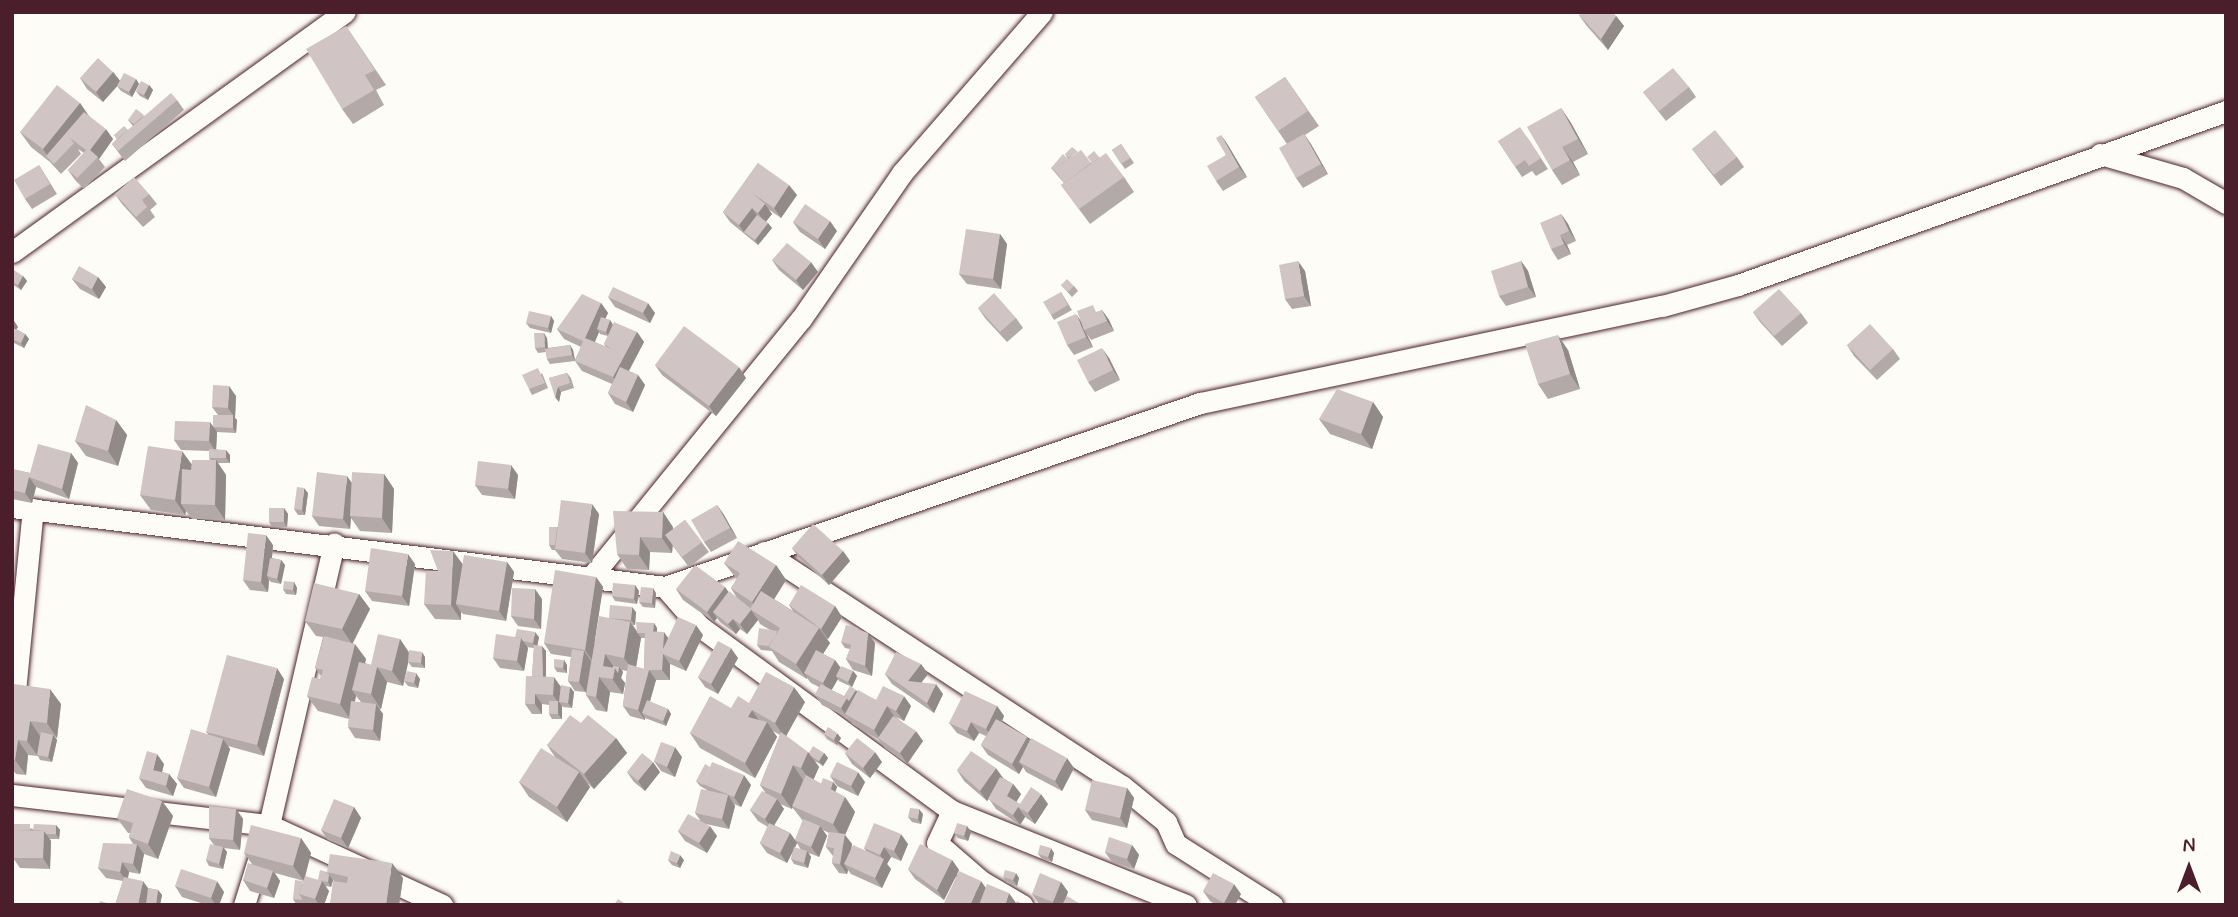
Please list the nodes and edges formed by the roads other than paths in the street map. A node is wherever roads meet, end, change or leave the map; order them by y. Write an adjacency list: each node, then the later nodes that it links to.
1 (345, 12): 6 (street)
2 (1042, 12): 10 (street)
3 (2226, 111): 4 (street)
4 (2100, 154): 5 (street); 9 (street)
5 (2226, 203)
6 (12, 252)
7 (23, 508): 8 (street); 12 (street)
8 (334, 543): 10 (street); 15 (street)
9 (764, 552): 11 (street); 20 (street)
10 (591, 577): 11 (street)
11 (665, 587): 14 (street)
12 (12, 722)
13 (12, 795): 15 (street)
14 (952, 811): 18 (street); 19 (street)
15 (269, 825): 16 (street); 17 (street)
16 (244, 905)
17 (442, 905)
18 (1022, 905)
19 (1186, 905)
20 (1272, 905)

